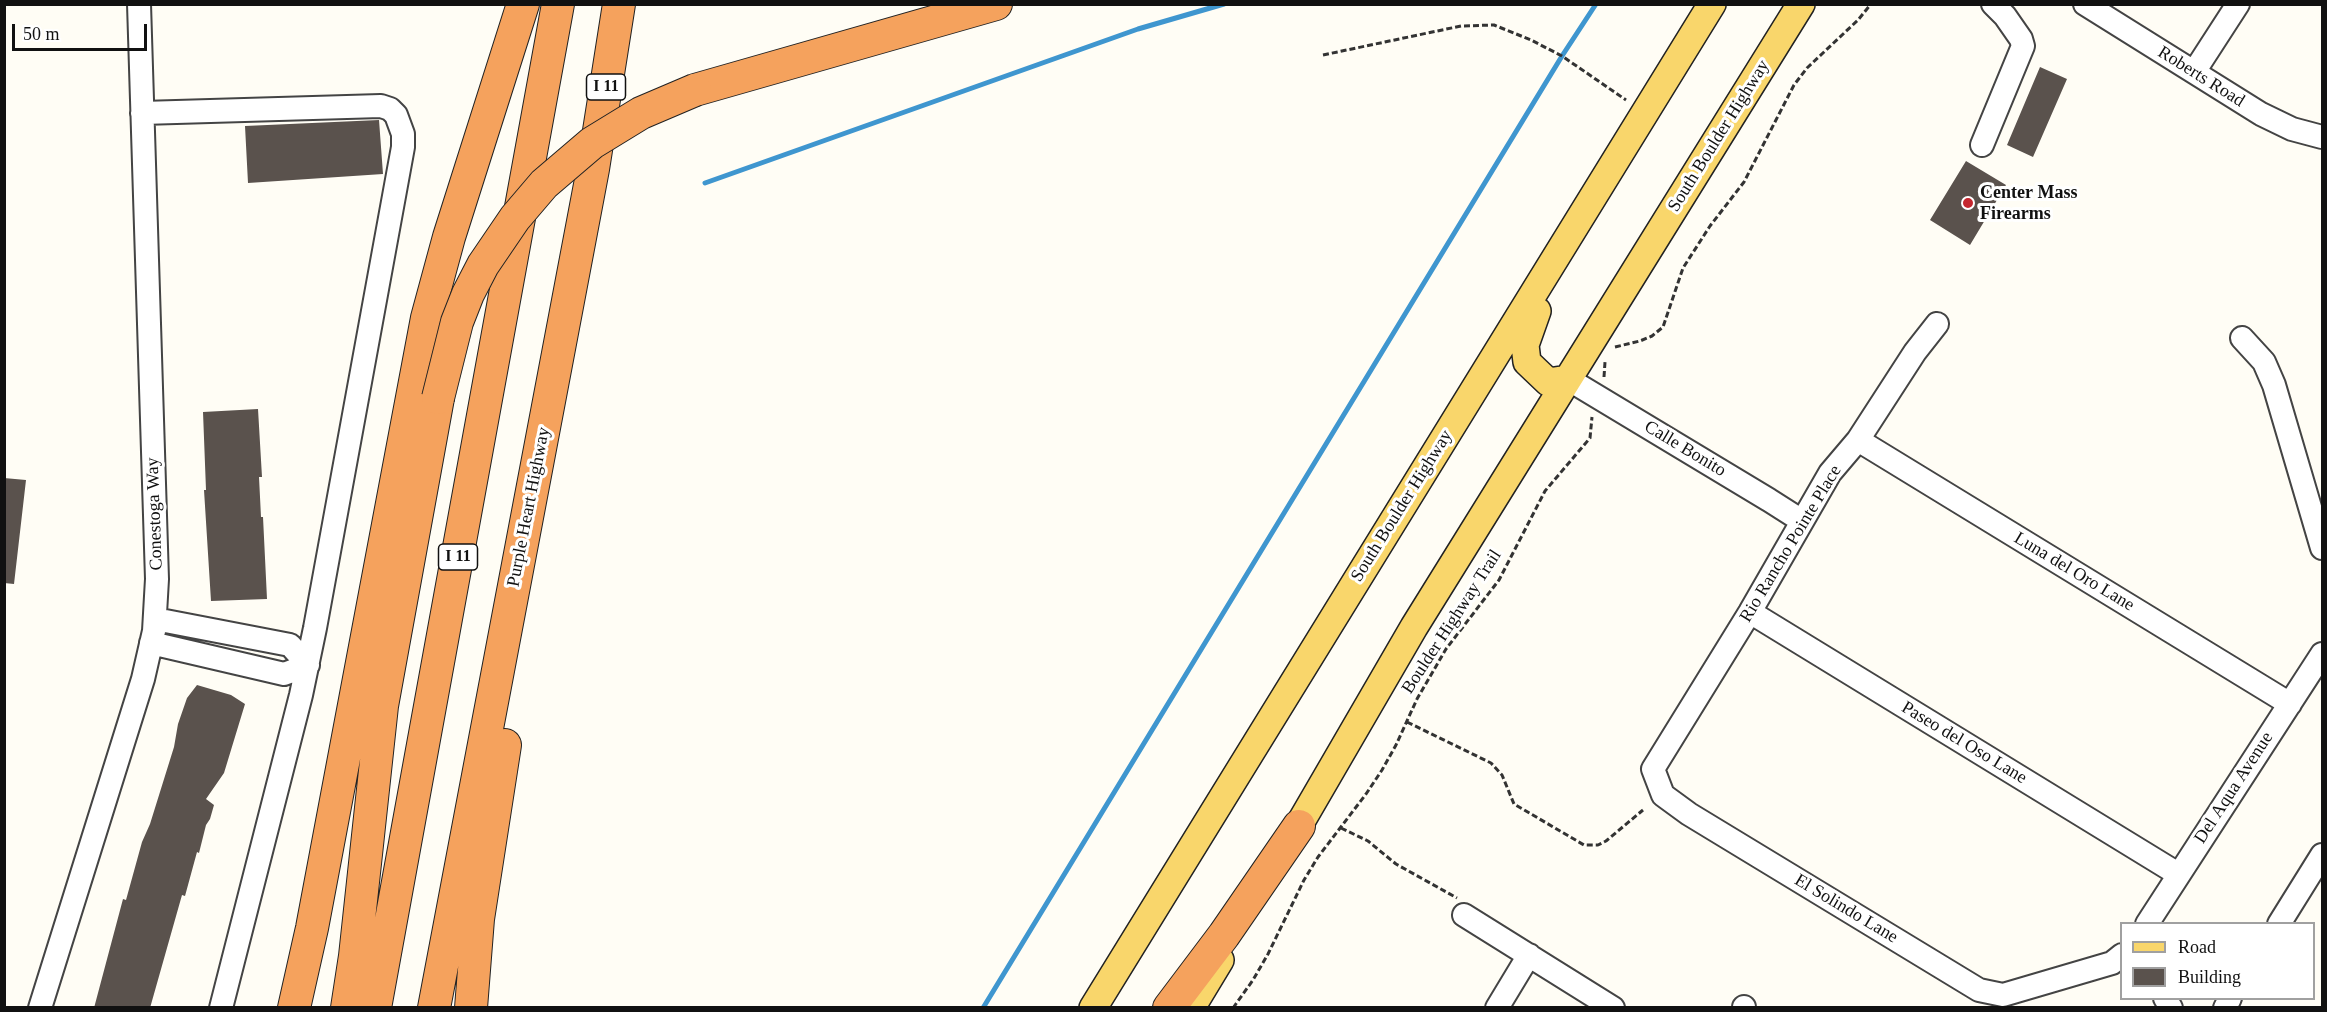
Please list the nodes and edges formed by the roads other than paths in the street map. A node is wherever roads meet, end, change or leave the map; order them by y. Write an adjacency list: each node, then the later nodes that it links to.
1 (139, 4): 12 (street, Conestoga Way)
2 (523, 4): 42 (highway)
3 (558, 4): 44 (highway, I 11)
4 (619, 4): 15 (highway, Purple Heart Highway / I 11)
5 (996, 4): 43 (highway, bridge)
6 (1712, 4): 16 (main road, South Boulder Highway)
7 (1801, 4): 19 (main road, South Boulder Highway)
8 (1993, 4): 14 (street)
9 (2085, 4): 11 (street, Roberts Road)
10 (2238, 4): 11 (street)
11 (2194, 72): 13 (street, Roberts Road)
12 (142, 113): 24 (street, Conestoga Way); 28 (street)
13 (2322, 137)
14 (1982, 145)
15 (593, 169): 45 (highway, Purple Heart Highway / I 11); 46 (highway)
16 (1586, 210): 19 (main road); 47 (main road, South Boulder Highway)
17 (1937, 324): 20 (street, Rio Rancho Pointe Place)
18 (2242, 338): 22 (street)
19 (1568, 379): 21 (street, Calle Bonito); 32 (main road, South Boulder Highway)
20 (1858, 440): 21 (street, Rio Rancho Pointe Place); 30 (street, Luna del Oro Lane)
21 (1802, 521): 23 (street, Rio Rancho Pointe Place)
22 (2322, 548)
23 (1750, 612): 31 (street, Rio Rancho Pointe Place); 34 (street, Paseo del Oso Lane)
24 (155, 619): 25 (street); 26 (street, Conestoga Way)
25 (251, 637): 28 (street); 29 (street)
26 (151, 643): 29 (street); 40 (street, Conestoga Way)
27 (2322, 654): 30 (street, Del Aqua Avenue)
28 (308, 665): 29 (street); 41 (street)
29 (246, 666)
30 (2290, 704): 34 (street, Del Aqua Avenue)
31 (1653, 769): 39 (street, El Solindo Lane)
32 (1299, 826): 48 (highway); 49 (main road, South Boulder Highway)
33 (2322, 855): 37 (street)
34 (2178, 874): 36 (street, Del Aqua Avenue)
35 (1464, 915): 38 (street)
36 (2148, 922)
37 (2279, 922)
38 (1529, 955): 50 (street); 51 (street)
39 (2120, 956)
40 (40, 1008)
41 (221, 1008)
42 (294, 1008)
43 (347, 1008)
44 (375, 1008)
45 (434, 1008)
46 (471, 1008)
47 (1094, 1008)
48 (1169, 1008)
49 (1191, 1008)
50 (1497, 1008)
51 (1613, 1008)

